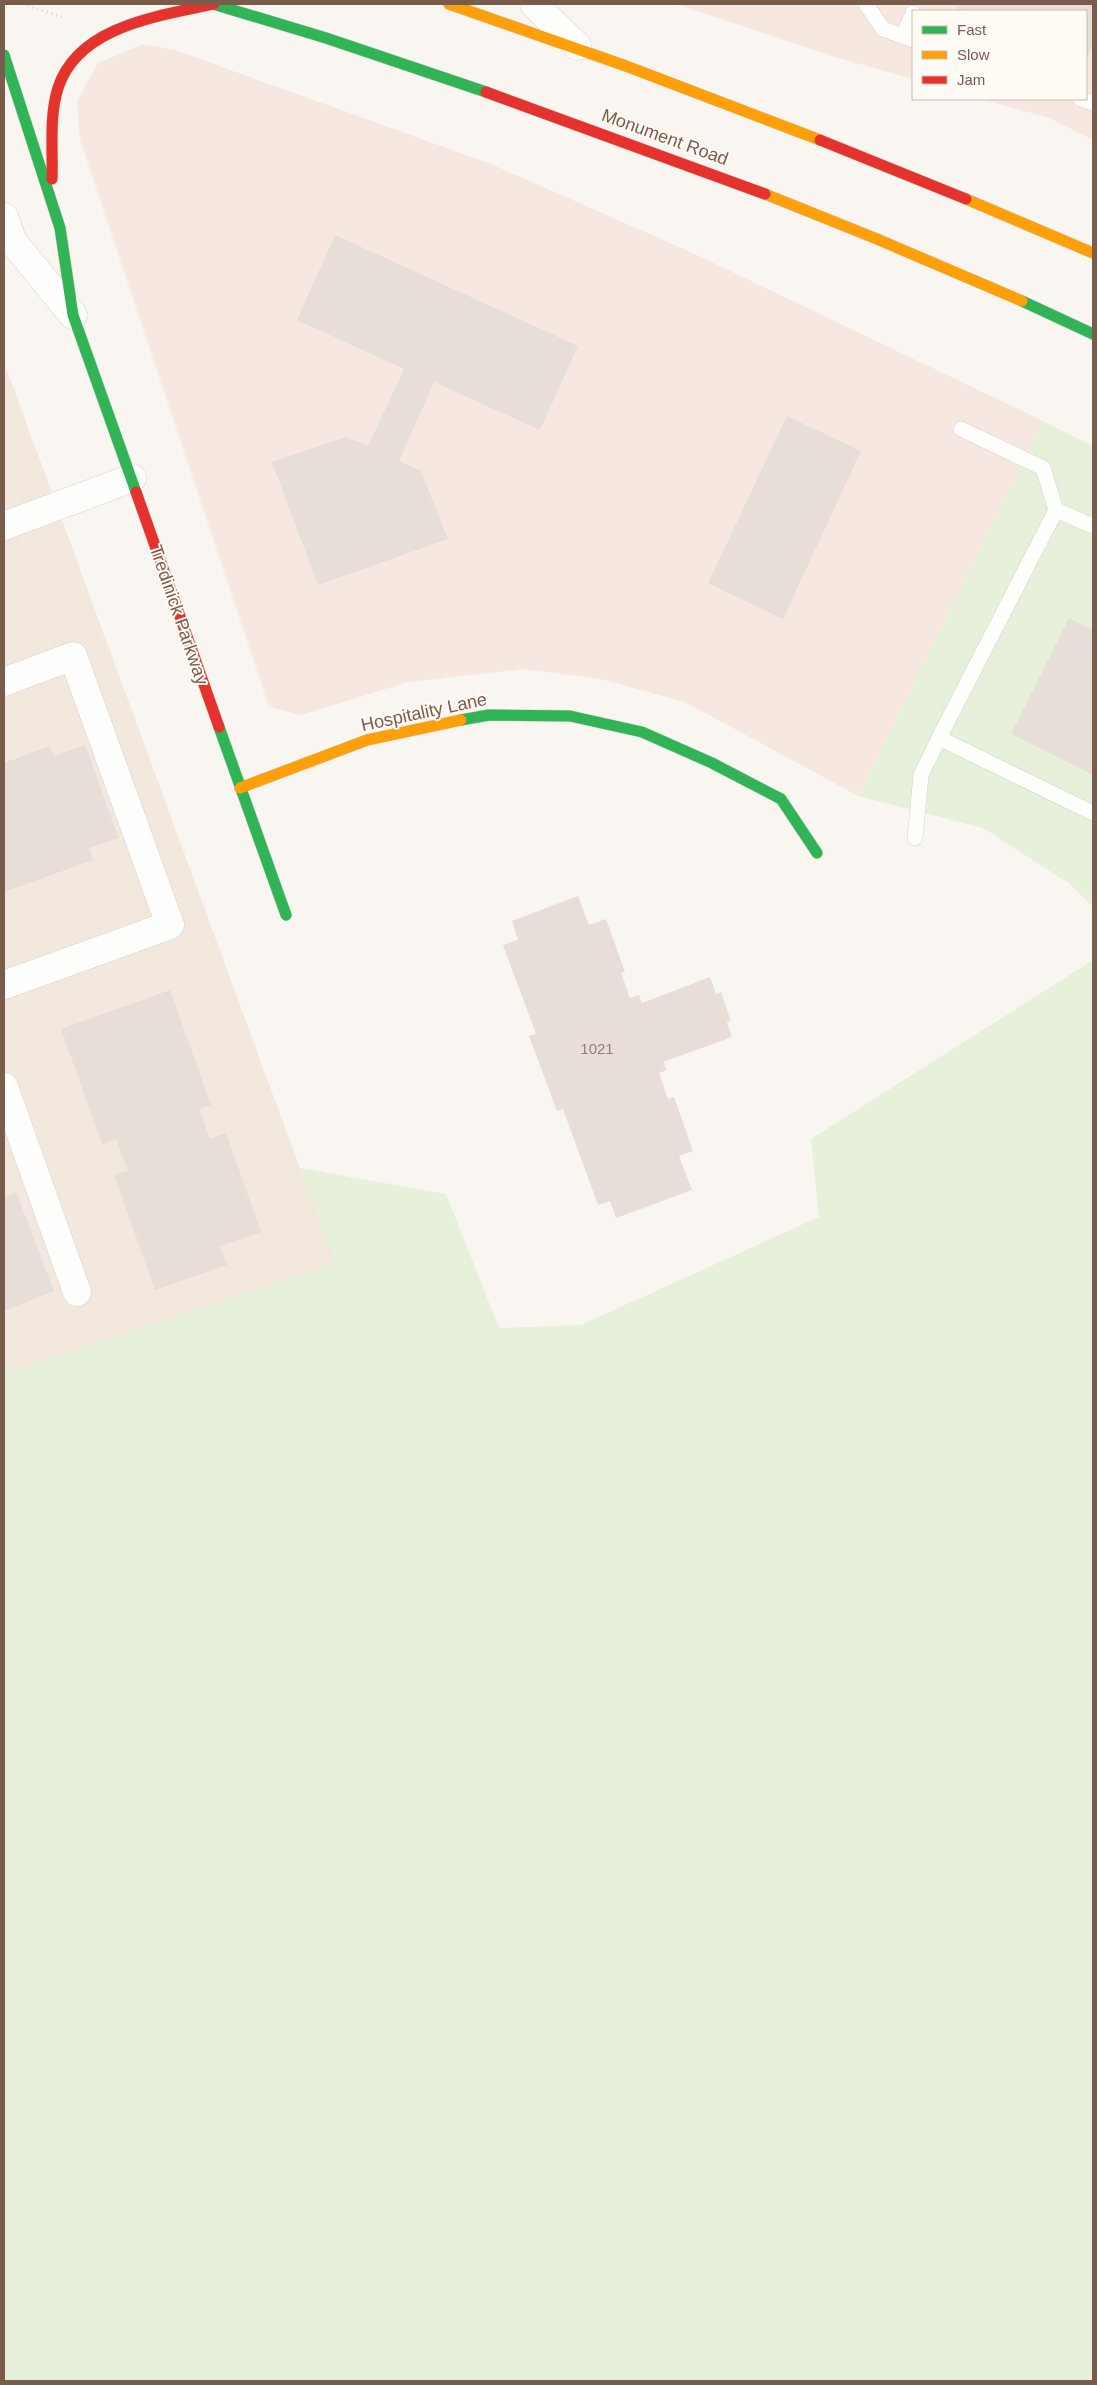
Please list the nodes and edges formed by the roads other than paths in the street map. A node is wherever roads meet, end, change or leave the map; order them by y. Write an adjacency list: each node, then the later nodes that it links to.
1 (214, 4): 9 (main road); 13 (main road, Monument Road)
2 (449, 4): 7 (main road)
3 (534, 4): 7 (street)
4 (866, 4): 6 (lane)
5 (912, 21): 6 (lane)
6 (908, 38)
7 (577, 46): 11 (main road)
8 (4, 55): 9 (main road, Tredinick Parkway)
9 (52, 198): 12 (main road, Tredinick Parkway)
10 (4, 217): 12 (street, Tredinick Parkway)
11 (1093, 253)
12 (74, 315): 15 (main road, Tredinick Parkway)
13 (1093, 334)
14 (961, 429): 16 (lane)
15 (132, 478): 17 (street); 21 (main road, Tredinick Parkway)
16 (1056, 510): 18 (lane); 20 (lane)
17 (4, 526)
18 (1093, 526)
19 (4, 682): 26 (street)
20 (939, 738): 22 (lane); 23 (lane)
21 (240, 788): 24 (main road, Hospitality Lane); 25 (main road, Tredinick Parkway)
22 (1093, 813)
23 (916, 838)
24 (817, 853)
25 (286, 915)
26 (4, 985)
27 (6, 1098): 28 (street)
28 (76, 1292)

